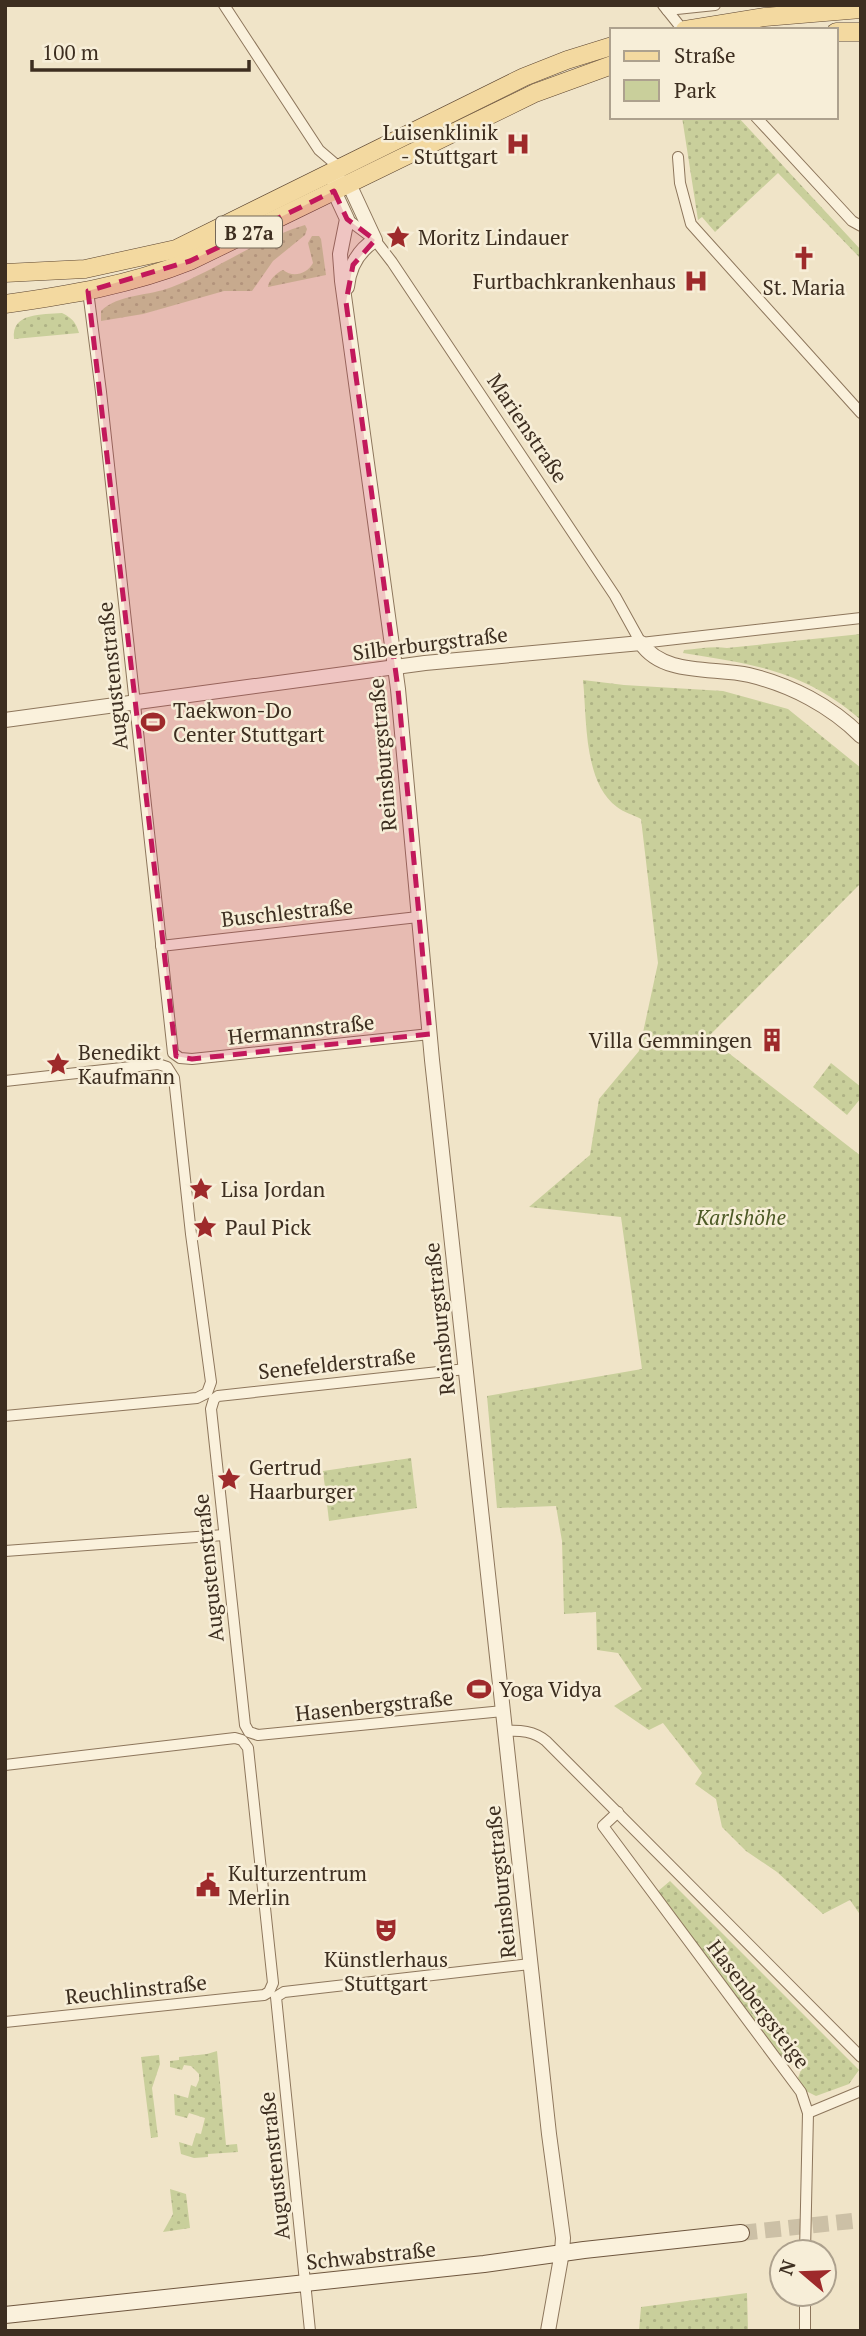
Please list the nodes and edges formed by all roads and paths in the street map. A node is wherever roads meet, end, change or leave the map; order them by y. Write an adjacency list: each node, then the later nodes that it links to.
1 (224, 5): 13 (street, Marienstraße)
2 (715, 5): 3 (street)
3 (665, 7): 5 (street)
4 (861, 9): 6 (main road)
5 (682, 28)
6 (696, 28)
7 (838, 32): 8 (main road)
8 (861, 32)
9 (610, 47): 13 (main road, B 27a)
10 (610, 66): 13 (main road, B 27a)
11 (758, 119): 15 (street)
12 (678, 157): 21 (street)
13 (335, 180): 14 (street); 16 (street, Marienstraße); 17 (main road, B 27a); 18 (main road, B 27a)
14 (347, 219): 16 (street, Marienstraße); 19 (street, Reinsburgstraße)
15 (861, 226)
16 (376, 240): 19 (street, Reinsburgstraße); 23 (street, Marienstraße)
17 (5, 273)
18 (88, 292): 20 (main road, B 27a); 25 (street, Augustenstraße)
19 (346, 302): 24 (street, Reinsburgstraße)
20 (5, 304)
21 (861, 413)
22 (861, 618): 23 (street, Silberburgstraße)
23 (640, 643): 24 (street, Silberburgstraße); 27 (street)
24 (395, 667): 25 (street, Silberburgstraße); 28 (street, Reinsburgstraße)
25 (134, 702): 26 (street, Silberburgstraße); 29 (street, Augustenstraße)
26 (5, 720)
27 (861, 737)
28 (418, 917): 29 (street, Buschlestraße); 30 (street, Reinsburgstraße)
29 (161, 946): 31 (street, Augustenstraße)
30 (430, 1034): 31 (street, Hermannstraße); 33 (street, Reinsburgstraße)
31 (176, 1056)
32 (5, 1082): 34 (street, Augustenstraße)
33 (466, 1369): 34 (street, Senefelderstraße); 38 (street, Reinsburgstraße)
34 (210, 1396): 35 (street, Senefelderstraße); 36 (street, Augustenstraße)
35 (5, 1416)
36 (224, 1535): 37 (street); 40 (street, Augustenstraße)
37 (5, 1551)
38 (503, 1711): 39 (street, Reinsburgstraße); 40 (street, Hasenbergstraße)
39 (505, 1731): 42 (street, Hasenbergsteige); 43 (street, Reinsburgstraße)
40 (245, 1736): 41 (street, Hasenbergstraße); 44 (street, Augustenstraße)
41 (5, 1765)
42 (618, 1812): 46 (street, Hasenbergsteige); 48 (street, Hasenbergsteige)
43 (530, 1964): 44 (street, Reuchlinstraße); 51 (street, Reinsburgstraße)
44 (272, 1994): 45 (street, Reuchlinstraße); 52 (street, Augustenstraße)
45 (5, 2022)
46 (861, 2057)
47 (861, 2091): 48 (street)
48 (807, 2113): 50 (street, Hasenbergsteige)
49 (741, 2233): 51 (main road, Schwabstraße)
50 (805, 2238)
51 (562, 2252): 52 (main road, Schwabstraße); 56 (street, Reinsburgstraße)
52 (305, 2283): 54 (main road, Schwabstraße); 55 (street, Augustenstraße)
53 (805, 2308): 57 (street)
54 (5, 2315)
55 (310, 2331)
56 (548, 2331)
57 (805, 2331)

